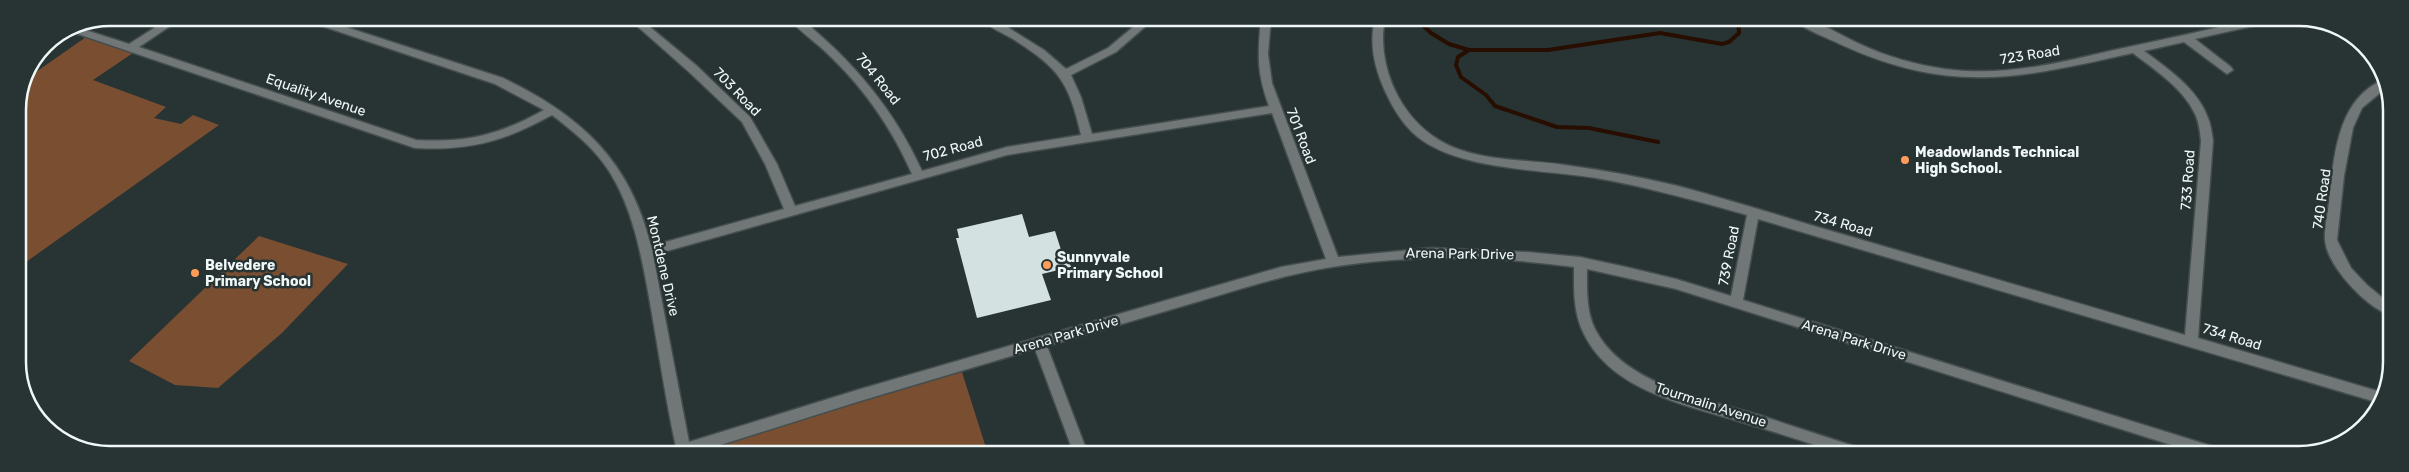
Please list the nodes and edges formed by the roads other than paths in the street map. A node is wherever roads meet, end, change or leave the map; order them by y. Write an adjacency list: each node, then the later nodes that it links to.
1 (164, 26): 13 (street)
2 (333, 26): 19 (street, Montdene Drive)
3 (643, 26): 22 (street, 703 Road)
4 (803, 26): 21 (street, 704 Road)
5 (998, 26): 16 (street)
6 (1140, 26): 16 (street)
7 (1265, 26): 18 (street, 701 Road)
8 (1378, 26): 23 (street, 734 Road)
9 (1814, 26): 14 (street, 723 Road)
10 (2239, 26): 12 (street, 723 Road)
11 (82, 32): 13 (street, Equality Avenue)
12 (2186, 38): 14 (street, 723 Road); 15 (street)
13 (130, 48): 19 (street, Equality Avenue)
14 (2136, 50): 29 (street, 733 Road)
15 (2228, 70)
16 (1064, 74): 20 (street)
17 (2379, 88): 28 (street, 740 Road)
18 (1274, 108): 20 (street, 702 Road); 25 (street, 701 Road)
19 (552, 110): 24 (street, Montdene Drive)
20 (1086, 136): 21 (street, 702 Road)
21 (918, 174): 22 (street, 702 Road)
22 (790, 210): 24 (street, 702 Road)
23 (1753, 214): 27 (street, 739 Road); 29 (street, 734 Road)
24 (647, 252): 32 (street, Montdene Drive)
25 (1333, 261): 26 (street, Arena Park Drive); 30 (street, Arena Park Drive)
26 (1580, 262): 27 (street, Arena Park Drive); 35 (street, Tourmalin Avenue)
27 (1736, 304): 36 (street, Arena Park Drive)
28 (2383, 304)
29 (2191, 340): 31 (street, 734 Road)
30 (1039, 343): 33 (street, Arena Park Drive); 34 (street)
31 (2375, 396)
32 (677, 446)
33 (698, 446)
34 (1077, 446)
35 (1835, 446)
36 (2192, 446)

